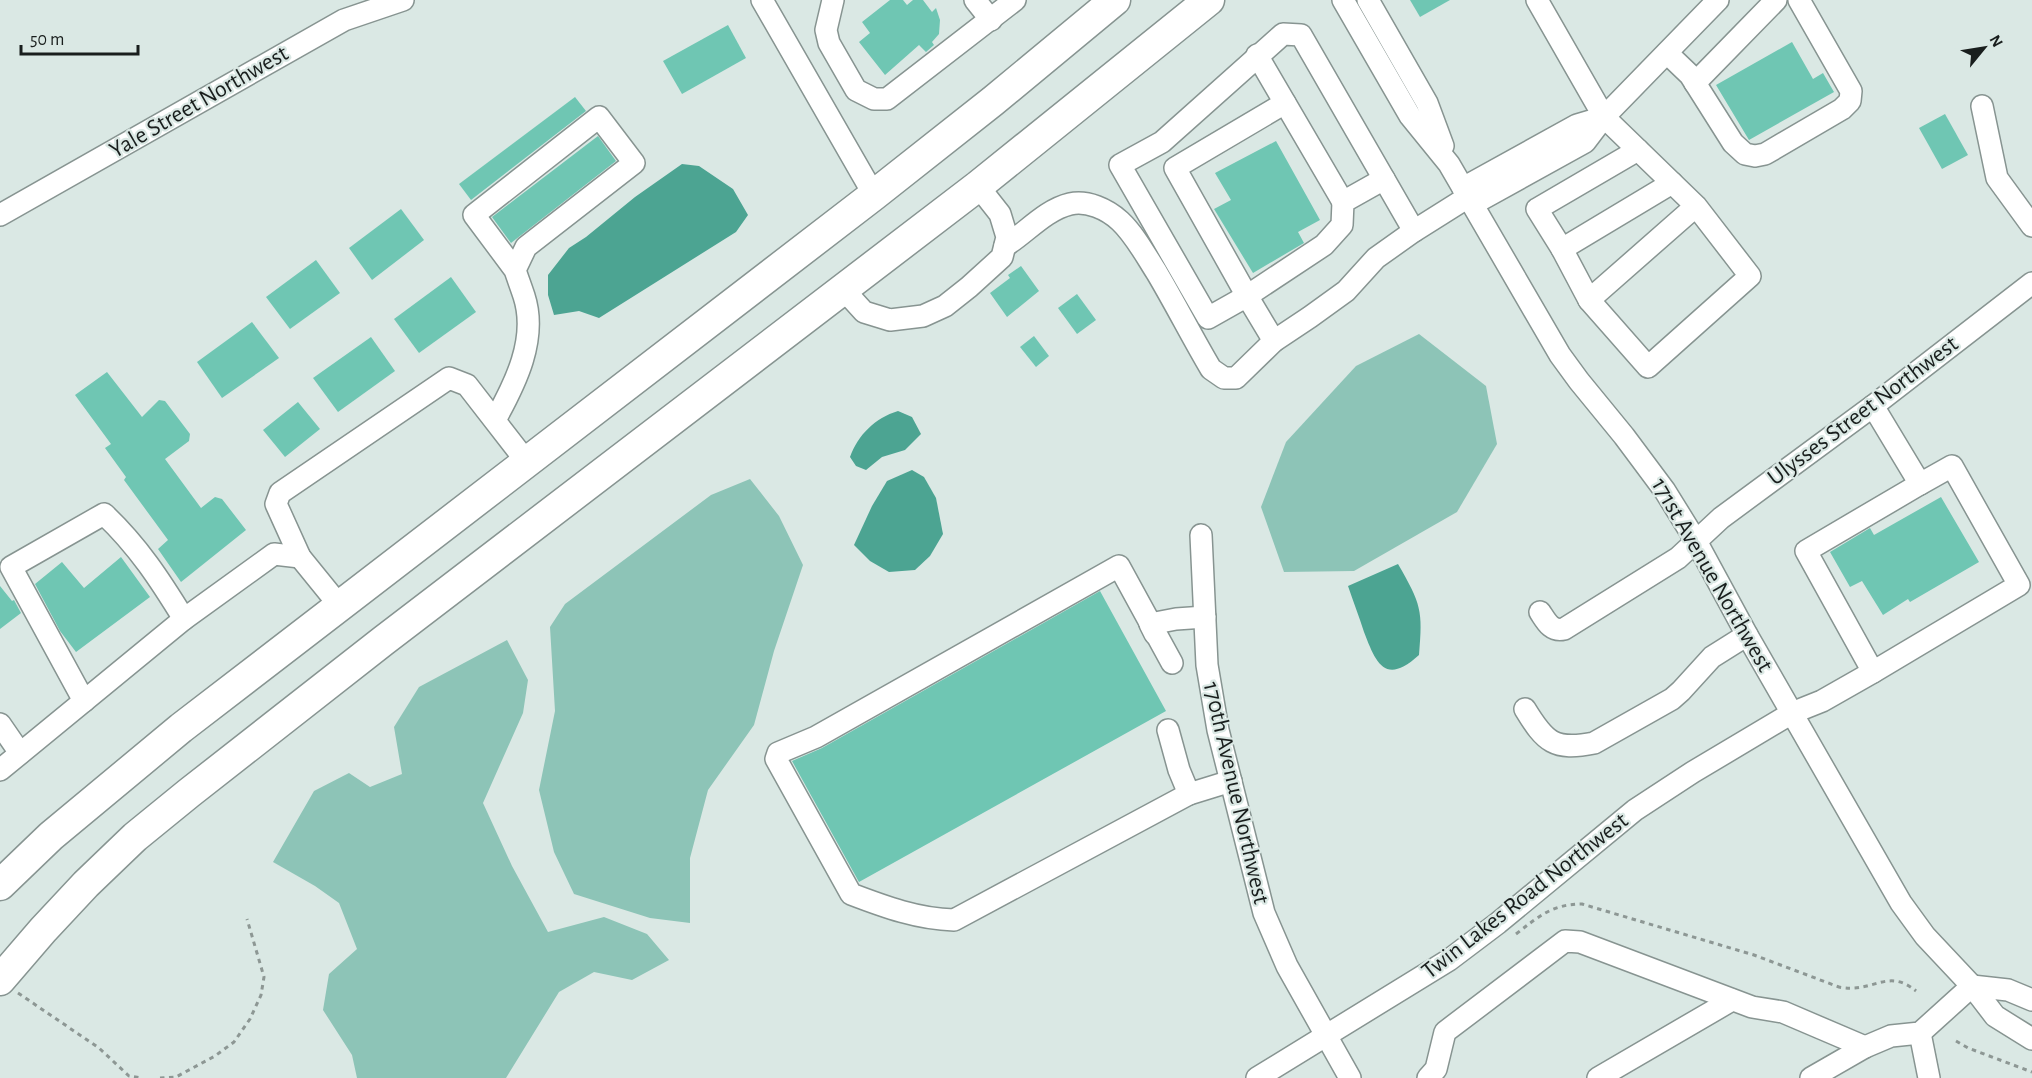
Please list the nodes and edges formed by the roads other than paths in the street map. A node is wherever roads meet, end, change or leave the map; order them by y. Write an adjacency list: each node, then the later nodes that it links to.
1 (403, 0): 31 (street, Yale Street Northwest)
2 (762, 0): 27 (street)
3 (832, 0): 13 (street)
4 (1015, 0): 13 (street)
5 (1115, 0): 27 (highway)
6 (1209, 0): 26 (highway)
7 (1343, 0): 22 (street, 171st Avenue Northwest)
8 (1368, 0): 22 (street, 171st Avenue Northwest)
9 (1537, 0): 19 (street)
10 (1718, 0): 14 (street)
11 (1776, 0): 16 (street)
12 (1799, 0): 16 (street)
13 (984, 7)
14 (1667, 53): 16 (street); 19 (street)
15 (1257, 56): 17 (street); 20 (street); 24 (street)
16 (1695, 83)
17 (1285, 103): 23 (street); 29 (street)
18 (1982, 106): 32 (street)
19 (1604, 117): 21 (street); 28 (street)
20 (1162, 142): 23 (street); 39 (street)
21 (1638, 150): 25 (street); 35 (street)
22 (1449, 164): 28 (street, 171st Avenue Northwest)
23 (1175, 168): 39 (street)
24 (1384, 178): 29 (street); 33 (street)
25 (1672, 183): 30 (street); 35 (street)
26 (978, 186): 34 (street); 38 (highway)
27 (874, 195): 44 (highway)
28 (1468, 196): 33 (street); 47 (street, 171st Avenue Northwest)
29 (1342, 202): 39 (street)
30 (1696, 206): 40 (street); 40 (street)
31 (0, 215)
32 (2032, 226)
33 (1414, 231): 41 (street)
34 (1005, 246): 38 (street); 41 (street)
35 (1562, 249): 40 (street)
36 (515, 270): 36 (street); 43 (street)
37 (2032, 283): 42 (street, Ulysses Street Northwest)
38 (844, 290): 67 (highway)
39 (1247, 296): 41 (street)
40 (1589, 300)
41 (1274, 341)
42 (1873, 406): 45 (street); 47 (street, Ulysses Street Northwest)
43 (495, 420): 44 (street); 48 (street)
44 (526, 461): 49 (highway)
45 (1920, 484): 56 (street); 56 (street, Twin Lakes Road Northwest)
46 (1201, 535): 51 (street, 170th Avenue Northwest)
47 (1696, 542): 50 (street, Ulysses Street Northwest); 54 (street, 171st Avenue Northwest)
48 (300, 557): 49 (street); 52 (street)
49 (339, 605): 66 (highway)
50 (1540, 612)
51 (1205, 617): 53 (street); 64 (street, 170th Avenue Northwest)
52 (184, 620): 57 (street); 57 (street)
53 (1150, 624): 55 (street); 65 (street)
54 (1747, 635): 58 (street); 59 (street, 171st Avenue Northwest)
55 (1172, 663)
56 (1873, 672): 59 (street, Twin Lakes Road Northwest)
57 (84, 701): 62 (street)
58 (1525, 709)
59 (1792, 713): 68 (street, 171st Avenue Northwest); 72 (street, Twin Lakes Road Northwest)
60 (0, 724): 62 (street)
61 (1168, 730): 65 (street)
62 (20, 753): 63 (street)
63 (0, 770)
64 (1231, 781): 65 (street); 72 (street, 170th Avenue Northwest)
65 (1189, 794)
66 (0, 885)
67 (5, 984)
68 (1972, 986): 70 (street); 71 (street); 73 (street)
69 (1732, 1000): 74 (street); 77 (street); 78 (street)
70 (2032, 1000)
71 (1920, 1033): 74 (street); 80 (street)
72 (1327, 1036): 75 (street, Twin Lakes Road Northwest); 76 (street, 170th Avenue Northwest)
73 (2032, 1039)
74 (1865, 1047): 79 (street)
75 (1257, 1078)
76 (1350, 1078)
77 (1428, 1078)
78 (1598, 1078)
79 (1811, 1078)
80 (1929, 1078)

